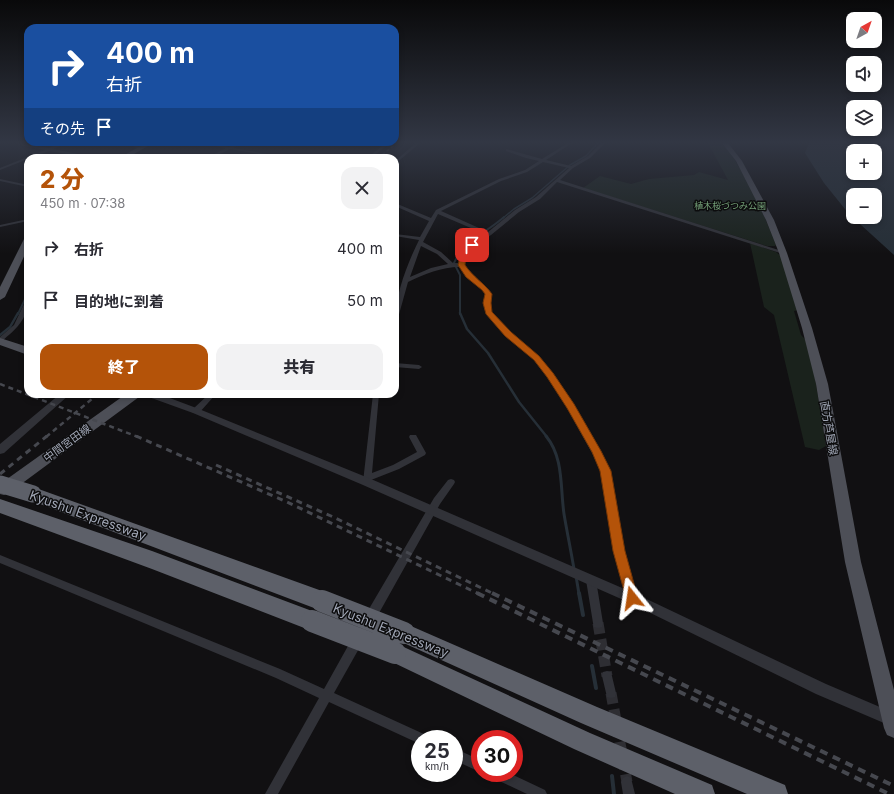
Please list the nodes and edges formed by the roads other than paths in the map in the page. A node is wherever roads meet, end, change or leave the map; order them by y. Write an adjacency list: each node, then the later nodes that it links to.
1 (0, 180): 5 (street)
2 (500, 180): 7 (street)
3 (749, 180): 15 (main road, 直方芦屋線)
4 (556, 181): 11 (street); 15 (street)
5 (24, 185)
6 (399, 207): 8 (street)
7 (438, 212): 8 (street); 11 (street)
8 (432, 220): 13 (street)
9 (24, 221): 10 (street)
10 (0, 226)
11 (489, 234): 17 (street)
12 (399, 235): 13 (street)
13 (421, 241): 16 (street); 18 (street)
14 (24, 247): 20 (main road)
15 (782, 252): 47 (main road, 直方芦屋線)
16 (452, 265): 17 (street); 18 (street)
17 (462, 265): 42 (street)
18 (406, 281): 19 (street)
19 (399, 296)
20 (0, 298)
21 (24, 310): 22 (street)
22 (0, 340): 23 (main road)
23 (24, 349)
24 (399, 365): 25 (street)
25 (419, 367)
26 (61, 398): 33 (street)
27 (129, 398): 37 (main road, 中間宮田線)
28 (159, 398): 31 (street)
29 (210, 398): 31 (street)
30 (376, 398): 34 (street)
31 (196, 412): 34 (street)
32 (413, 437): 34 (street)
33 (0, 450)
34 (368, 480): 39 (street)
35 (451, 482): 39 (street)
36 (0, 484): 55 (highway, Kyushu Expressway, bridge)
37 (0, 492)
38 (7, 508): 54 (highway, Kyushu Expressway, bridge)
39 (431, 511): 41 (street); 46 (street)
40 (0, 559): 46 (street)
41 (588, 579): 42 (street); 43 (street)
42 (632, 598): 47 (street)
43 (598, 623)
44 (608, 676): 45 (street)
45 (611, 693)
46 (327, 695): 48 (street); 51 (street)
47 (893, 724)
48 (411, 734)
49 (515, 782): 52 (street)
50 (626, 782): 53 (street)
51 (271, 794)
52 (541, 794)
53 (629, 794)
54 (703, 794)
55 (776, 794)

